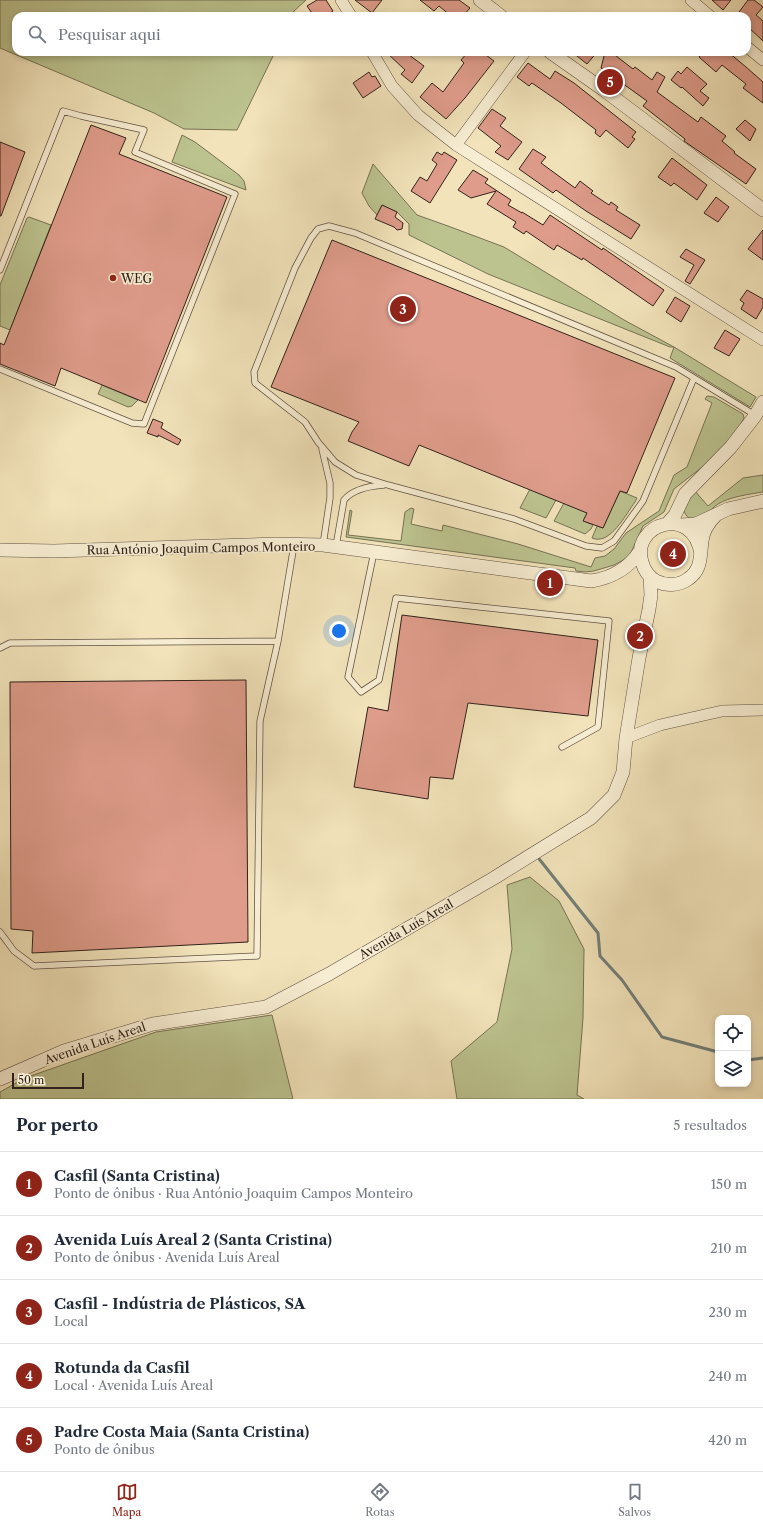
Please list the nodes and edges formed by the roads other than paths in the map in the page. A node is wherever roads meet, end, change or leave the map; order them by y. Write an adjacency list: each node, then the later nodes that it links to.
1 (341, 0): 4 (street)
2 (480, 0): 5 (street)
3 (691, 0): 6 (street)
4 (348, 12)
5 (496, 12)
6 (705, 12)
7 (751, 50): 11 (street)
8 (374, 56): 12 (street)
9 (522, 56): 12 (street)
10 (556, 56): 13 (street)
11 (763, 60)
12 (456, 145): 15 (street)
13 (763, 210)
14 (0, 270): 16 (lane)
15 (763, 340)
16 (0, 369)
17 (694, 378): 19 (lane); 20 (lane); 21 (lane)
18 (763, 402): 19 (street)
19 (755, 416): 24 (street)
20 (321, 446): 21 (lane); 27 (lane)
21 (388, 485): 27 (lane)
22 (763, 500): 23 (street)
23 (716, 514): 25 (street); 31 (street)
24 (667, 524): 25 (street); 29 (street)
25 (681, 525): 31 (street)
26 (294, 545): 27 (street, Rua António Joaquim Campos Monteiro); 28 (street, Rua António Joaquim Campos Monteiro); 36 (lane)
27 (329, 546): 30 (street, Rua António Joaquim Campos Monteiro)
28 (0, 550)
29 (640, 551): 32 (street, Rua António Joaquim Campos Monteiro); 33 (street)
30 (374, 552): 32 (street, Rua António Joaquim Campos Monteiro); 40 (lane)
31 (701, 554): 34 (street)
32 (616, 574): 33 (street, Rua António Joaquim Campos Monteiro)
33 (648, 575): 34 (street); 35 (street, Avenida Luís Areal)
34 (679, 584): 35 (street, Avenida Luís Areal)
35 (649, 609): 39 (street, Avenida Luís Areal)
36 (278, 641): 37 (lane); 41 (lane)
37 (0, 648)
38 (763, 710): 39 (street)
39 (626, 738): 42 (street, Avenida Luís Areal)
40 (562, 747)
41 (0, 932)
42 (0, 1079)

